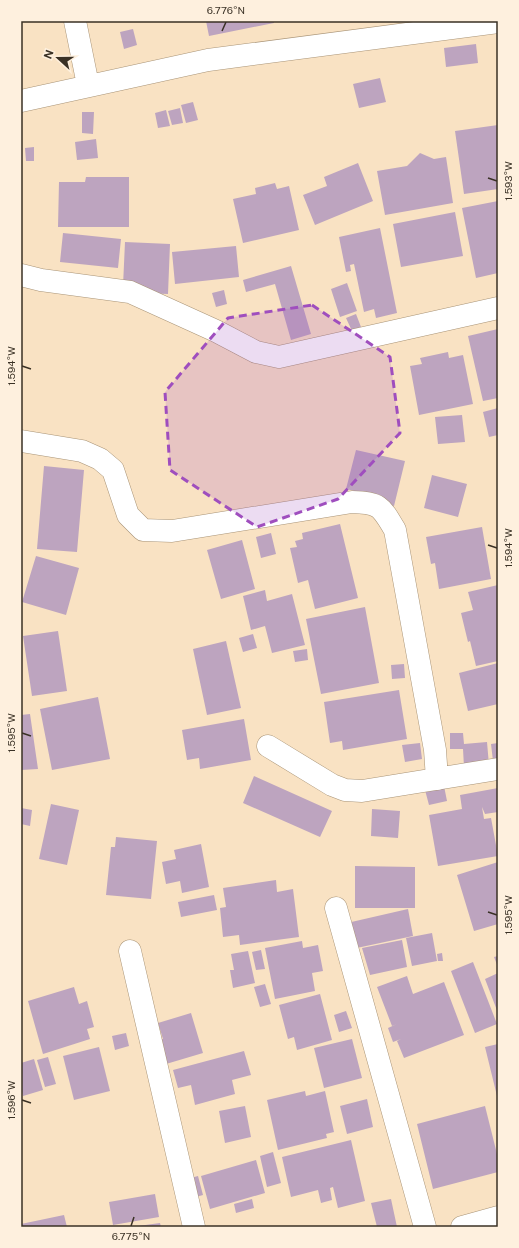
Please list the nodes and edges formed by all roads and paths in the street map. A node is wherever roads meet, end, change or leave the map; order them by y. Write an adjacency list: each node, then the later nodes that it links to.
1 (75, 21): 3 (street)
2 (498, 22): 3 (street)
3 (88, 85): 4 (street)
4 (21, 102)
5 (21, 275): 6 (street)
6 (498, 308)
7 (21, 441): 10 (street)
8 (268, 746): 10 (street)
9 (498, 770): 10 (street)
10 (436, 779)
11 (336, 908): 15 (street)
12 (130, 951): 14 (street)
13 (498, 1217): 16 (street)
14 (194, 1227)
15 (425, 1227)
16 (462, 1227)

